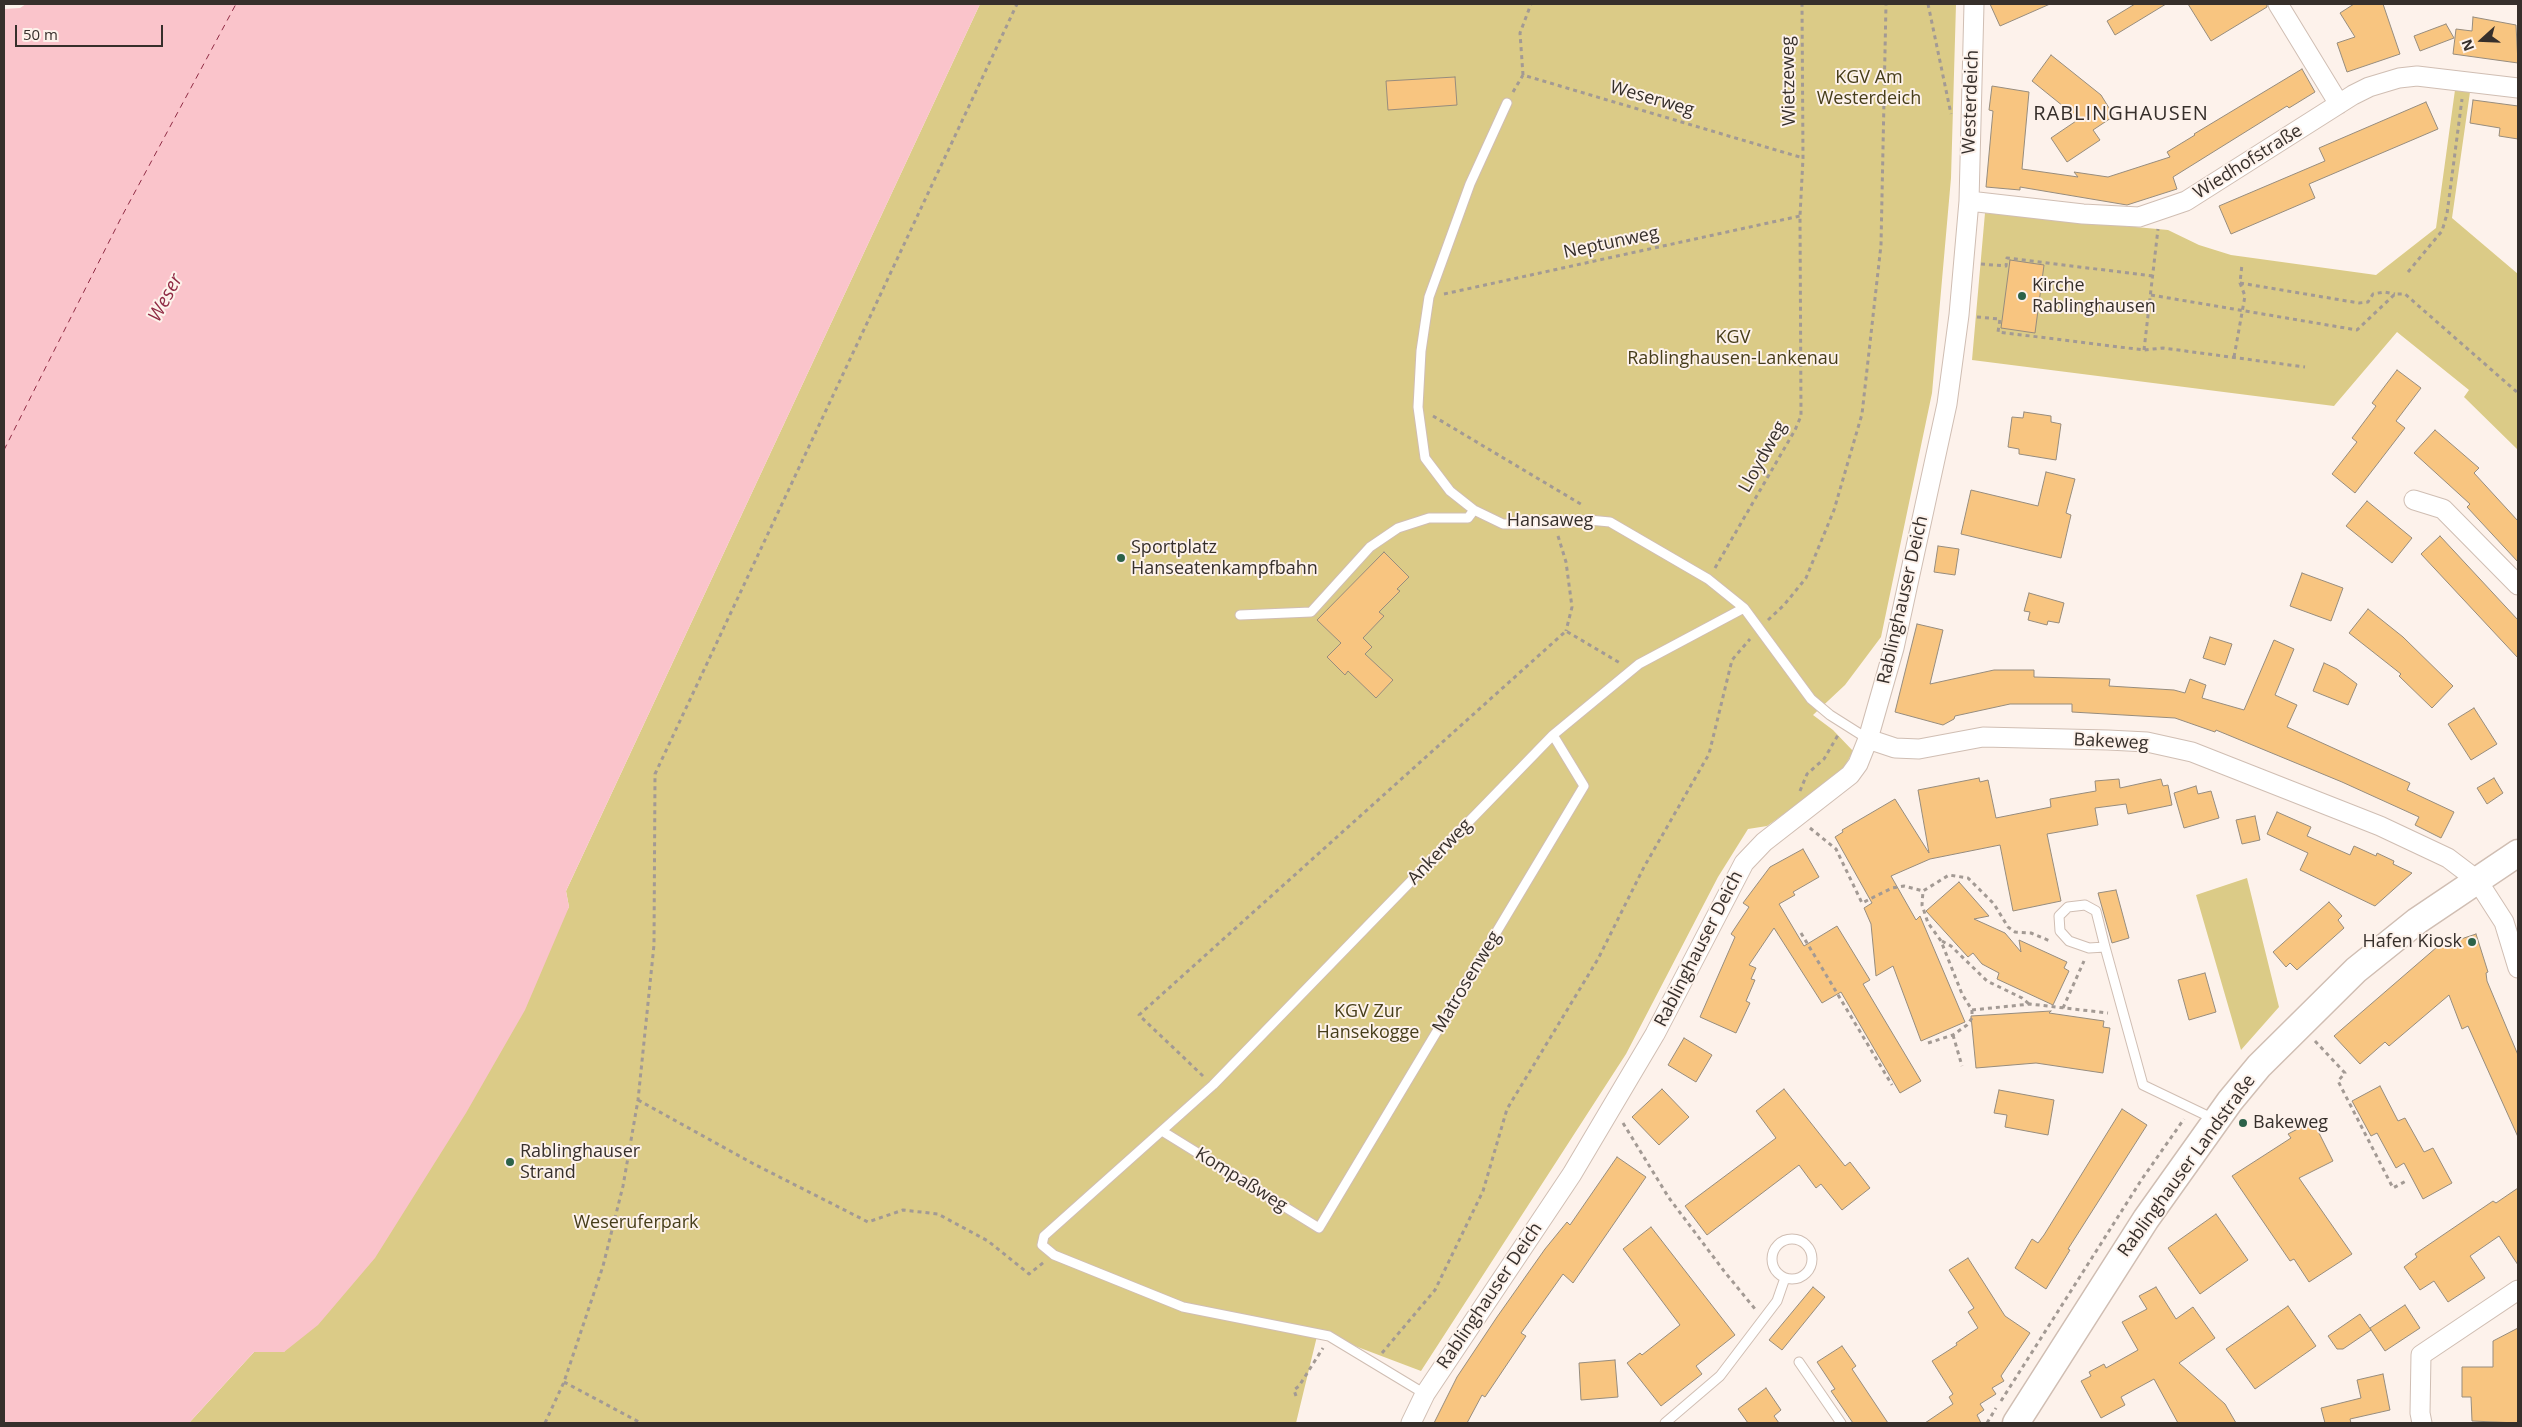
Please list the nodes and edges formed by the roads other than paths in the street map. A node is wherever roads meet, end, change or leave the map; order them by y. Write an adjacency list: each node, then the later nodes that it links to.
1 (1974, 4): 6 (street, Westerdeich)
2 (2278, 4): 5 (street)
3 (2518, 88): 5 (street, Wiedhofstraße)
4 (1507, 103): 8 (lane, Hansaweg)
5 (2339, 104): 6 (street, Wiedhofstraße)
6 (1969, 200): 13 (street, Rablinghauser Deich)
7 (2414, 500): 9 (street)
8 (1474, 510): 10 (lane, Hansaweg); 11 (lane)
9 (2518, 586)
10 (1744, 608): 12 (lane, Ankerweg); 13 (lane, Hansaweg)
11 (1240, 615)
12 (1553, 735): 19 (lane, Ankerweg); 20 (lane, Matrosenweg)
13 (1868, 739): 15 (street, Bakeweg); 24 (street, Rablinghauser Deich)
14 (2518, 853): 15 (street, Rablinghauser Landstraße)
15 (2477, 880): 17 (street); 18 (street, Rablinghauser Landstraße)
16 (2105, 947): 16 (lane); 18 (lane)
17 (2518, 968)
18 (2216, 1120): 28 (street, Rablinghauser Landstraße)
19 (1162, 1131): 20 (lane, Kompaßweg); 24 (lane, Ankerweg)
20 (1319, 1228)
21 (1785, 1278): 21 (lane); 26 (lane)
22 (2518, 1290): 29 (street)
23 (1799, 1362): 27 (lane)
24 (1425, 1394): 25 (street, Rablinghauser Deich)
25 (1411, 1423)
26 (1665, 1423)
27 (1841, 1423)
28 (2016, 1423)
29 (2422, 1423)

